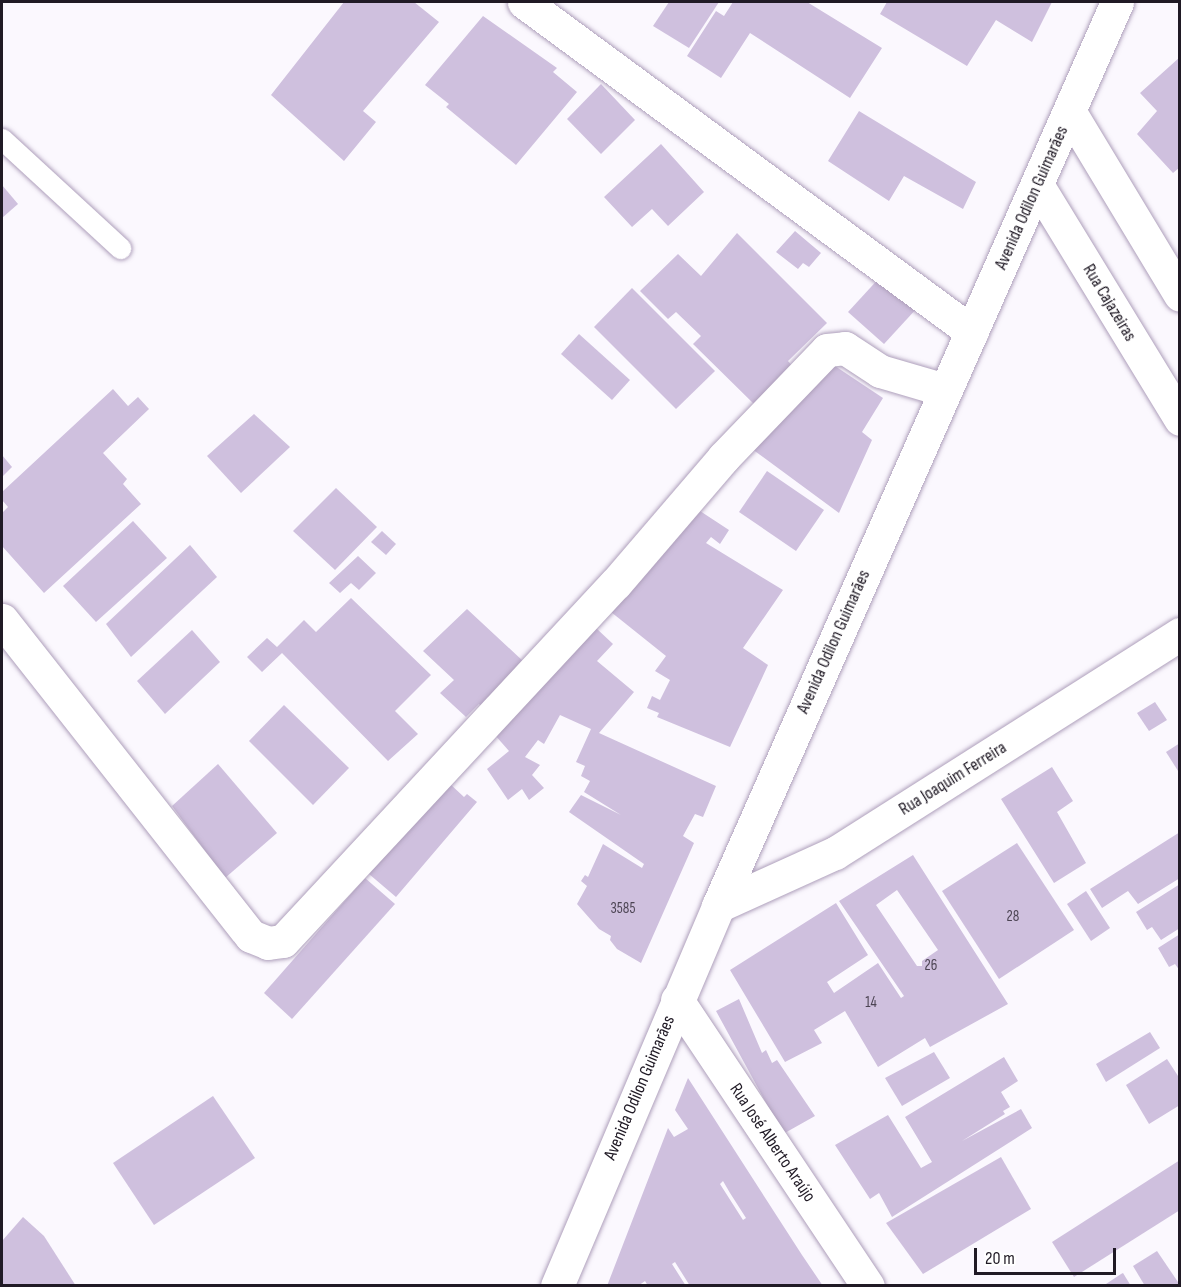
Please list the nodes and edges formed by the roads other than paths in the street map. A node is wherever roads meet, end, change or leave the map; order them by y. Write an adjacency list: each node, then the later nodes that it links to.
1 (524, 2): 8 (street)
2 (1117, 2): 3 (street, Avenida Odilon Guimarães)
3 (1071, 114): 5 (street, Avenida Odilon Guimarães); 7 (street)
4 (2, 138): 6 (lane)
5 (1038, 186): 8 (street, Avenida Odilon Guimarães); 10 (street, Rua Cajazeiras)
6 (120, 248)
7 (1179, 295)
8 (972, 332): 9 (street, Avenida Odilon Guimarães)
9 (945, 390): 11 (street); 13 (street, Avenida Odilon Guimarães)
10 (1179, 419)
11 (2, 620)
12 (1179, 634): 13 (street, Rua Joaquim Ferreira)
13 (718, 906): 14 (street, Avenida Odilon Guimarães)
14 (677, 1000): 15 (street, Avenida Odilon Guimarães); 16 (street, Rua José Alberto Araújo)
15 (557, 1286)
16 (868, 1286)

